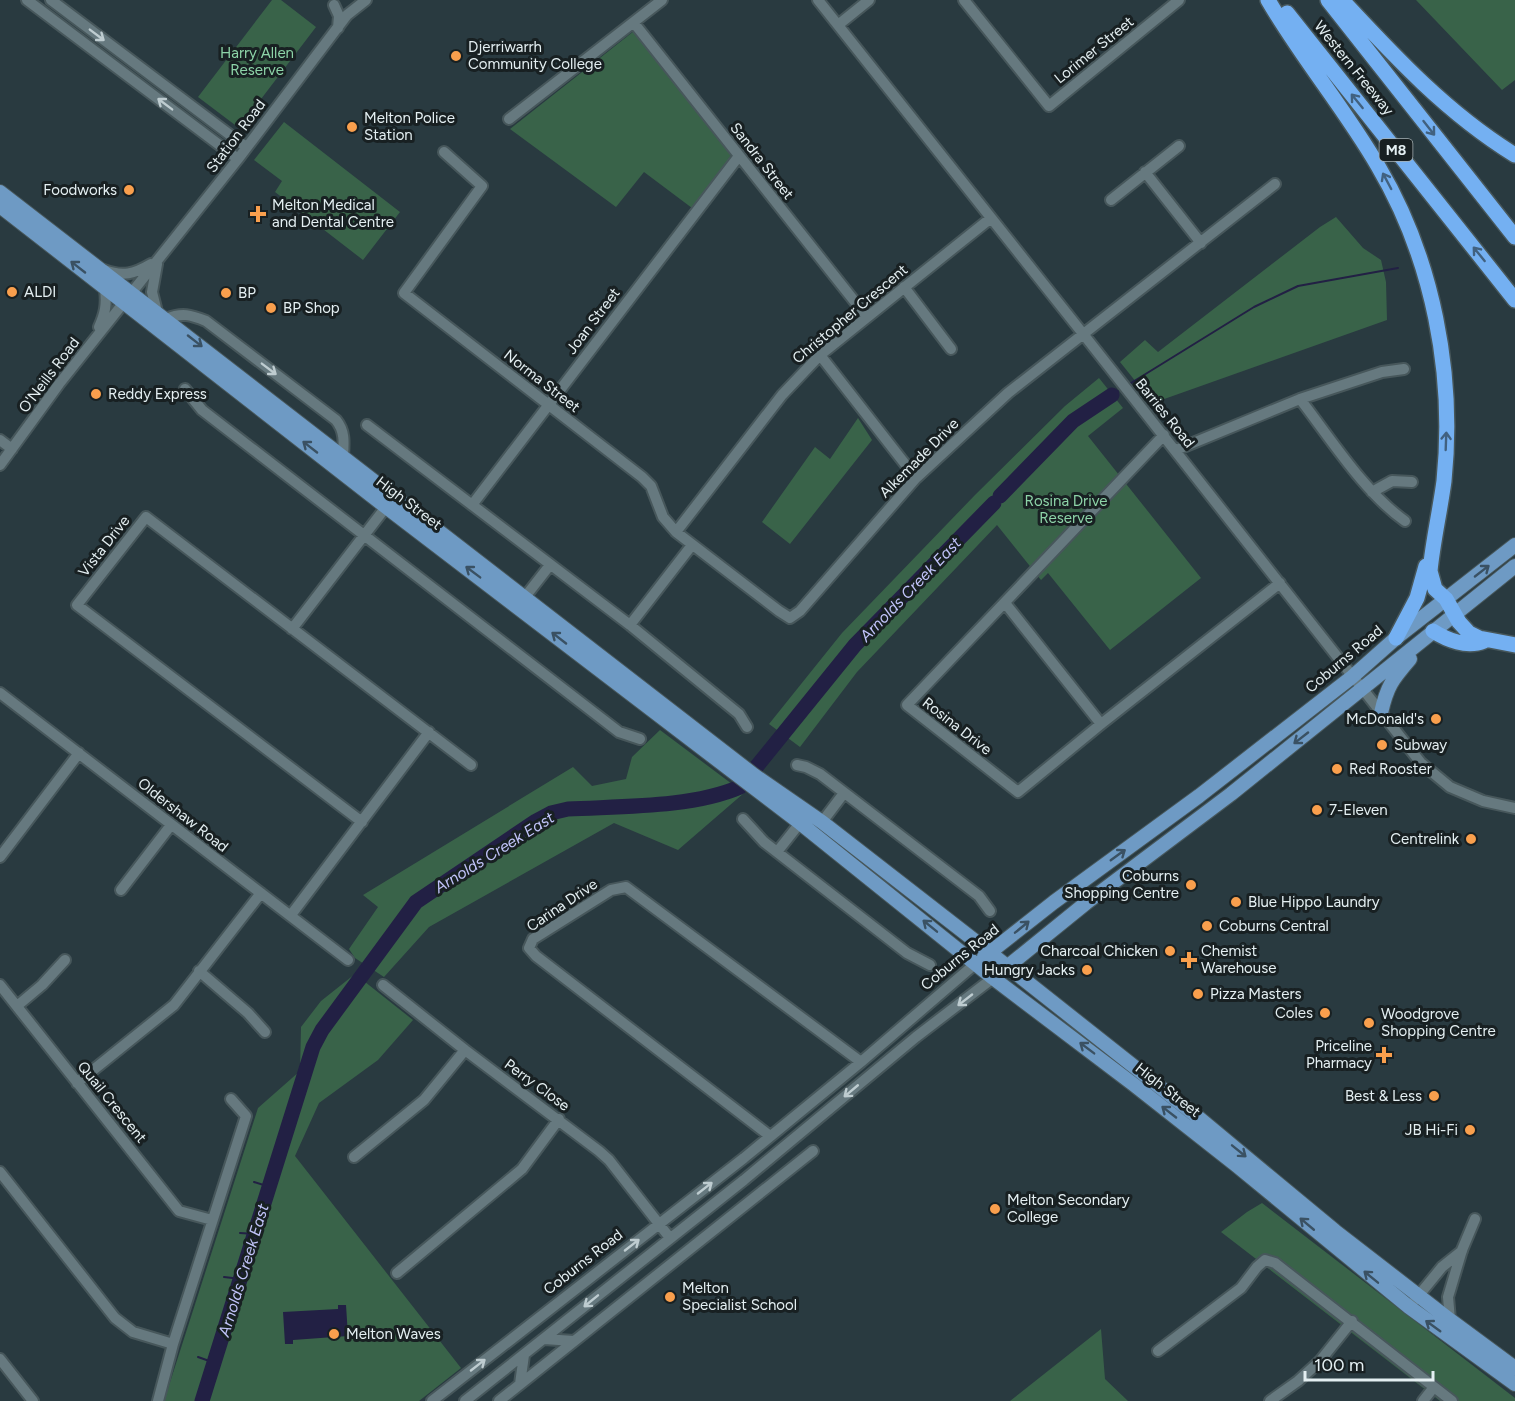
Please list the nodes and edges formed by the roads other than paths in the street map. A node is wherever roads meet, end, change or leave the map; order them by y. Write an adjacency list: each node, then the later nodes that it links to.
1 (27, 0): 24 (street, one-way to 1)
2 (51, 0): 20 (street, one-way to 20)
3 (366, 0): 14 (street, Station Road)
4 (662, 0): 15 (street)
5 (818, 0): 16 (street, Barries Road)
6 (869, 0): 16 (street)
7 (964, 0): 8 (street, Lorimer Street)
8 (1179, 0)
9 (1268, 0): 66 (highway, one-way to 9)
10 (1276, 0): 38 (highway, Western Freeway / M8, one-way to 10)
11 (1328, 0): 31 (highway, Western Freeway / M8, one-way to 31)
12 (1342, 0): 22 (highway)
13 (331, 2): 14 (street); 17 (street)
14 (347, 15): 17 (street, Station Road)
15 (634, 22): 18 (street); 23 (street, Sandra Street)
16 (838, 25): 30 (street, Barries Road)
17 (338, 28): 20 (street, Station Road)
18 (509, 119)
19 (1179, 146): 25 (street)
20 (246, 147): 24 (street, Station Road)
21 (444, 152): 48 (street, Norma Street)
22 (1515, 155)
23 (739, 156): 40 (street, Sandra Street); 48 (street, Joan Street)
24 (238, 159): 33 (street, Station Road)
25 (1145, 172): 28 (street); 32 (street)
26 (1275, 184): 32 (street, Alkemade Drive)
27 (0, 192): 34 (main road, High Street)
28 (1111, 200)
29 (0, 206): 36 (main road, High Street, one-way to 29)
30 (991, 218): 35 (street, Christopher Crescent); 41 (street, Barries Road)
31 (1515, 237)
32 (1201, 243): 41 (street, Alkemade Drive)
33 (157, 261): 34 (street); 37 (street, Station Road); 39 (street)
34 (98, 268): 37 (main road, High Street)
35 (904, 287): 40 (street, Christopher Crescent); 43 (street)
36 (105, 290): 37 (main road, High Street); 42 (street)
37 (128, 298): 39 (main road, High Street); 42 (street, O'Neills Road); 59 (main road, High Street, one-way to 37)
38 (1515, 300)
39 (162, 316): 54 (main road, High Street, one-way to 54); 54 (street, one-way to 54)
40 (867, 317): 44 (street, Christopher Crescent)
41 (1084, 335): 50 (street, Barries Road); 56 (street, Alkemade Drive)
42 (93, 341): 52 (street, O'Neills Road)
43 (951, 349)
44 (820, 355): 56 (street); 62 (street, Christopher Crescent)
45 (1404, 369): 47 (street)
46 (185, 389): 63 (street)
47 (1300, 399): 53 (street); 58 (street)
48 (548, 405): 60 (street, Joan Street); 62 (street, Norma Street)
49 (367, 425): 60 (street)
50 (1164, 435): 53 (street, Barries Road); 72 (street, Rosina Drive)
51 (0, 440): 52 (street)
52 (12, 449): 55 (street, O'Neills Road)
53 (1176, 450): 69 (street, Barries Road)
54 (343, 456): 59 (main road, High Street)
55 (0, 465)
56 (916, 478): 74 (street, Alkemade Drive)
57 (1412, 482): 58 (street)
58 (1372, 492): 61 (street)
59 (390, 503): 63 (street); 71 (main road, High Street)
60 (471, 505): 67 (street)
61 (1405, 521)
62 (676, 532): 64 (street, Norma Street)
63 (364, 536): 76 (street); 89 (street)
64 (692, 545): 74 (street, Norma Street); 75 (street)
65 (1515, 545): 70 (main road, Coburns Road, one-way to 65)
66 (1433, 546): 70 (highway); 78 (highway)
67 (550, 565): 71 (street); 75 (street)
68 (1515, 566): 73 (main road)
69 (1280, 583): 82 (street, Barries Road); 86 (street, Rosina Drive)
70 (1446, 599): 73 (highway); 78 (main road, Coburns Road)
71 (522, 602): 97 (main road, High Street)
72 (1005, 603): 86 (street); 86 (street, Rosina Drive)
73 (1455, 614): 77 (main road); 79 (highway)
74 (790, 618)
75 (630, 625): 87 (street)
76 (292, 629): 88 (street, Vista Drive); 99 (street, Vista Drive)
77 (1433, 630): 79 (highway); 81 (main road)
78 (1396, 638): 82 (main road, Coburns Road)
79 (1486, 640): 80 (highway)
80 (1515, 645)
81 (1414, 646): 83 (main road); 85 (main road)
82 (1352, 677): 83 (street, Barries Road); 93 (main road, Coburns Road)
83 (1362, 690): 85 (street, Barries Road); 95 (main road, one-way to 95)
84 (0, 693): 90 (street, Oldershaw Road)
85 (1381, 713): 96 (street, Barries Road)
86 (1101, 724)
87 (747, 727)
88 (429, 732): 91 (street, Vista Drive); 99 (street)
89 (640, 739)
90 (79, 753): 100 (street, Oldershaw Road); 103 (street)
91 (471, 765)
92 (797, 765): 94 (street)
93 (1219, 780): 95 (main road); 108 (main road, Coburns Road, one-way to 93)
94 (844, 792): 101 (street); 106 (street)
95 (1228, 796): 113 (main road)
96 (1515, 808)
97 (804, 818): 101 (main road, High Street); 102 (street)
98 (743, 819): 102 (street)
99 (362, 822): 107 (street)
100 (171, 825): 104 (street); 105 (street, Oldershaw Road)
101 (818, 828): 108 (main road, High Street); 111 (main road, High Street, one-way to 101)
102 (777, 852): 112 (street)
103 (0, 856)
104 (121, 890)
105 (261, 893): 107 (street, Oldershaw Road); 114 (street)
106 (990, 911)
107 (291, 915): 110 (street, Oldershaw Road)
108 (990, 953): 111 (main road, Coburns Road); 113 (main road, High Street)
109 (65, 960): 118 (street)
110 (348, 960)
111 (975, 964): 115 (main road, High Street); 121 (street, Coburns Road)
112 (930, 965)
113 (1008, 967): 115 (main road); 137 (main road, High Street, one-way to 137)
114 (199, 971): 119 (street); 122 (street)
115 (993, 978): 129 (street, one-way to 129); 138 (main road, High Street, one-way to 115)
116 (0, 985): 118 (street, Quail Crescent)
117 (383, 985): 120 (street, Perry Close)
118 (17, 1006): 122 (street, Quail Crescent)
119 (265, 1032)
120 (465, 1050): 124 (street, Perry Close); 127 (street)
121 (861, 1062): 125 (street, Coburns Road); 125 (street, Carina Drive)
122 (77, 1083): 132 (street, Quail Crescent)
123 (231, 1099): 132 (street)
124 (559, 1119): 133 (street, Perry Close); 136 (street)
125 (770, 1136): 133 (street, Coburns Road, one-way to 125)
126 (813, 1151): 130 (street)
127 (354, 1157)
128 (0, 1172): 143 (street)
129 (735, 1187): 130 (street); 134 (street)
130 (747, 1204): 142 (street)
131 (1474, 1219): 135 (street)
132 (212, 1220): 143 (street)
133 (659, 1223): 134 (street, Perry Close); 151 (street, Coburns Road, one-way to 133)
134 (670, 1238): 141 (street, one-way to 141)
135 (1462, 1250): 137 (street); 139 (street)
136 (397, 1273)
137 (1419, 1296): 138 (street); 139 (main road, High Street)
138 (1408, 1308): 149 (main road, High Street, one-way to 138)
139 (1450, 1320): 147 (main road, High Street)
140 (1352, 1321): 144 (street); 150 (street); 158 (street)
141 (544, 1339): 142 (street); 145 (street)
142 (574, 1341): 148 (street)
143 (173, 1344): 153 (street)
144 (1158, 1351)
145 (524, 1355): 148 (street); 156 (street)
146 (0, 1359): 152 (street)
147 (1515, 1368)
148 (520, 1384): 157 (street)
149 (1515, 1384)
150 (1434, 1387): 159 (street); 160 (street)
151 (445, 1391): 154 (street, Coburns Road); 155 (street)
152 (33, 1401)
153 (158, 1401)
154 (432, 1401)
155 (453, 1401)
156 (465, 1401)
157 (499, 1401)
158 (1270, 1401)
159 (1423, 1401)
160 (1452, 1401)

